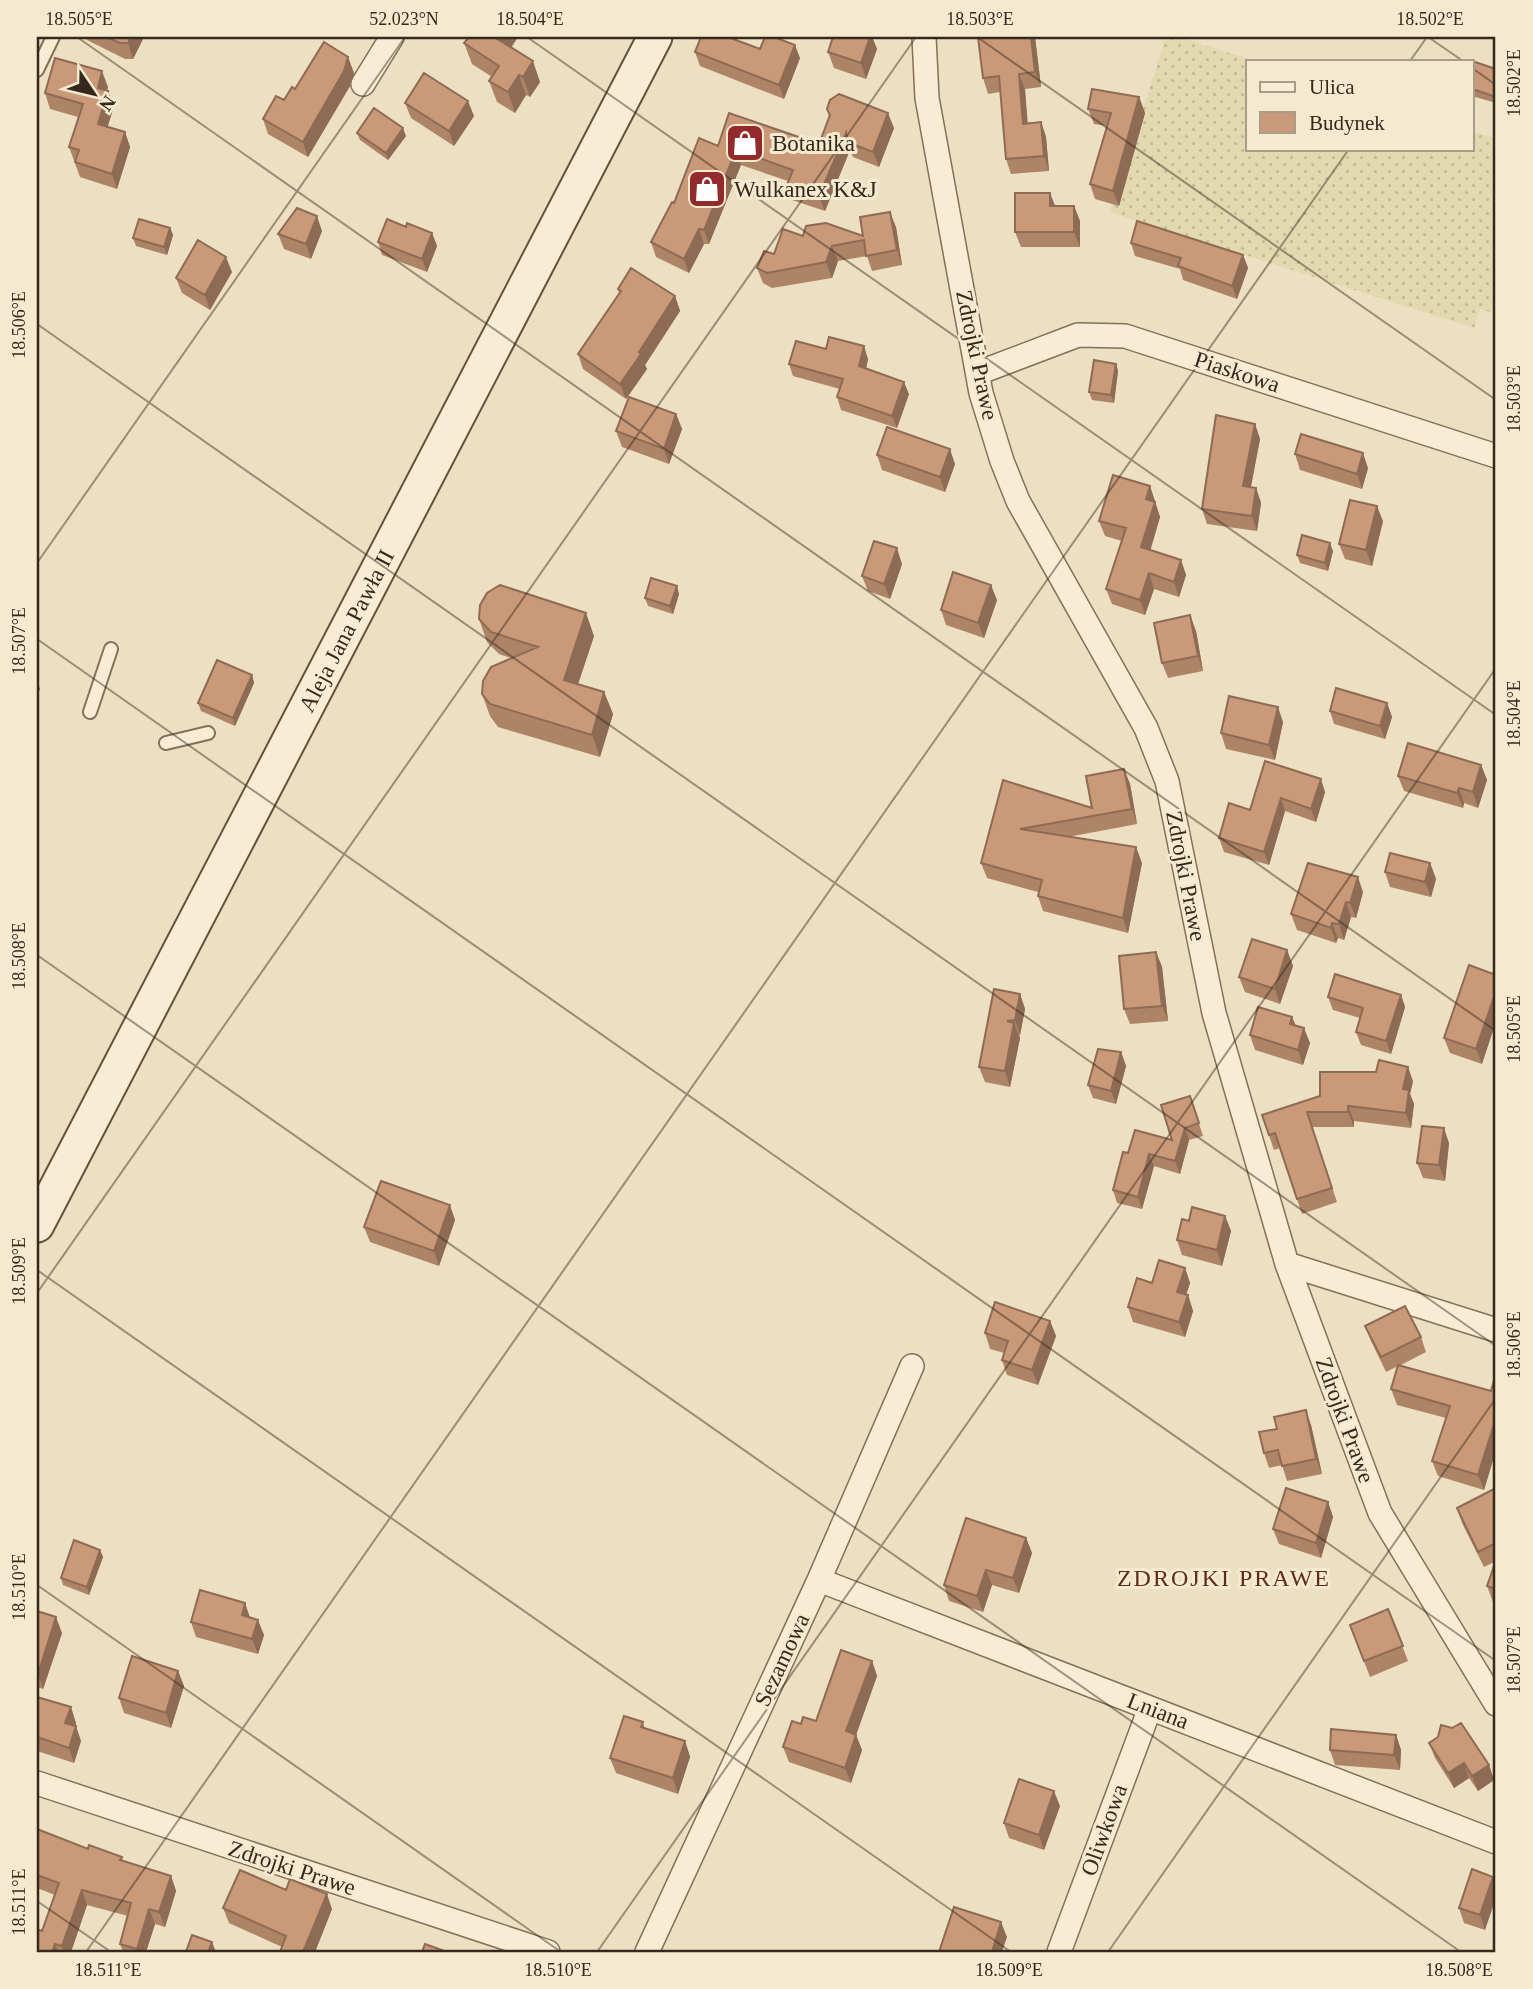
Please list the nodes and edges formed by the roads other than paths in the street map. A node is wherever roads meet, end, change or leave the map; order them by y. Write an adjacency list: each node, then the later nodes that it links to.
1 (53, 37): 5 (lane)
2 (392, 37): 6 (street)
3 (655, 37): 13 (main road, Aleja Jana Pawła II)
4 (924, 37): 7 (street, Zdrojki Prawe)
5 (37, 70)
6 (363, 84)
7 (978, 373): 8 (street, Piaskowa); 14 (street, Zdrojki Prawe)
8 (1496, 456)
9 (111, 649): 10 (lane)
10 (90, 712)
11 (208, 733): 12 (lane)
12 (166, 743)
13 (37, 1225)
14 (1287, 1264): 15 (street); 18 (street, Zdrojki Prawe)
15 (1496, 1330)
16 (912, 1367): 17 (street, Sezamowa)
17 (819, 1580): 19 (street, Lniana); 23 (street, Sezamowa)
18 (1496, 1704)
19 (1150, 1708): 21 (street, Lniana); 24 (street, Oliwkowa)
20 (37, 1783): 22 (street, Zdrojki Prawe)
21 (1496, 1842)
22 (548, 1952)
23 (647, 1952)
24 (1059, 1952)

